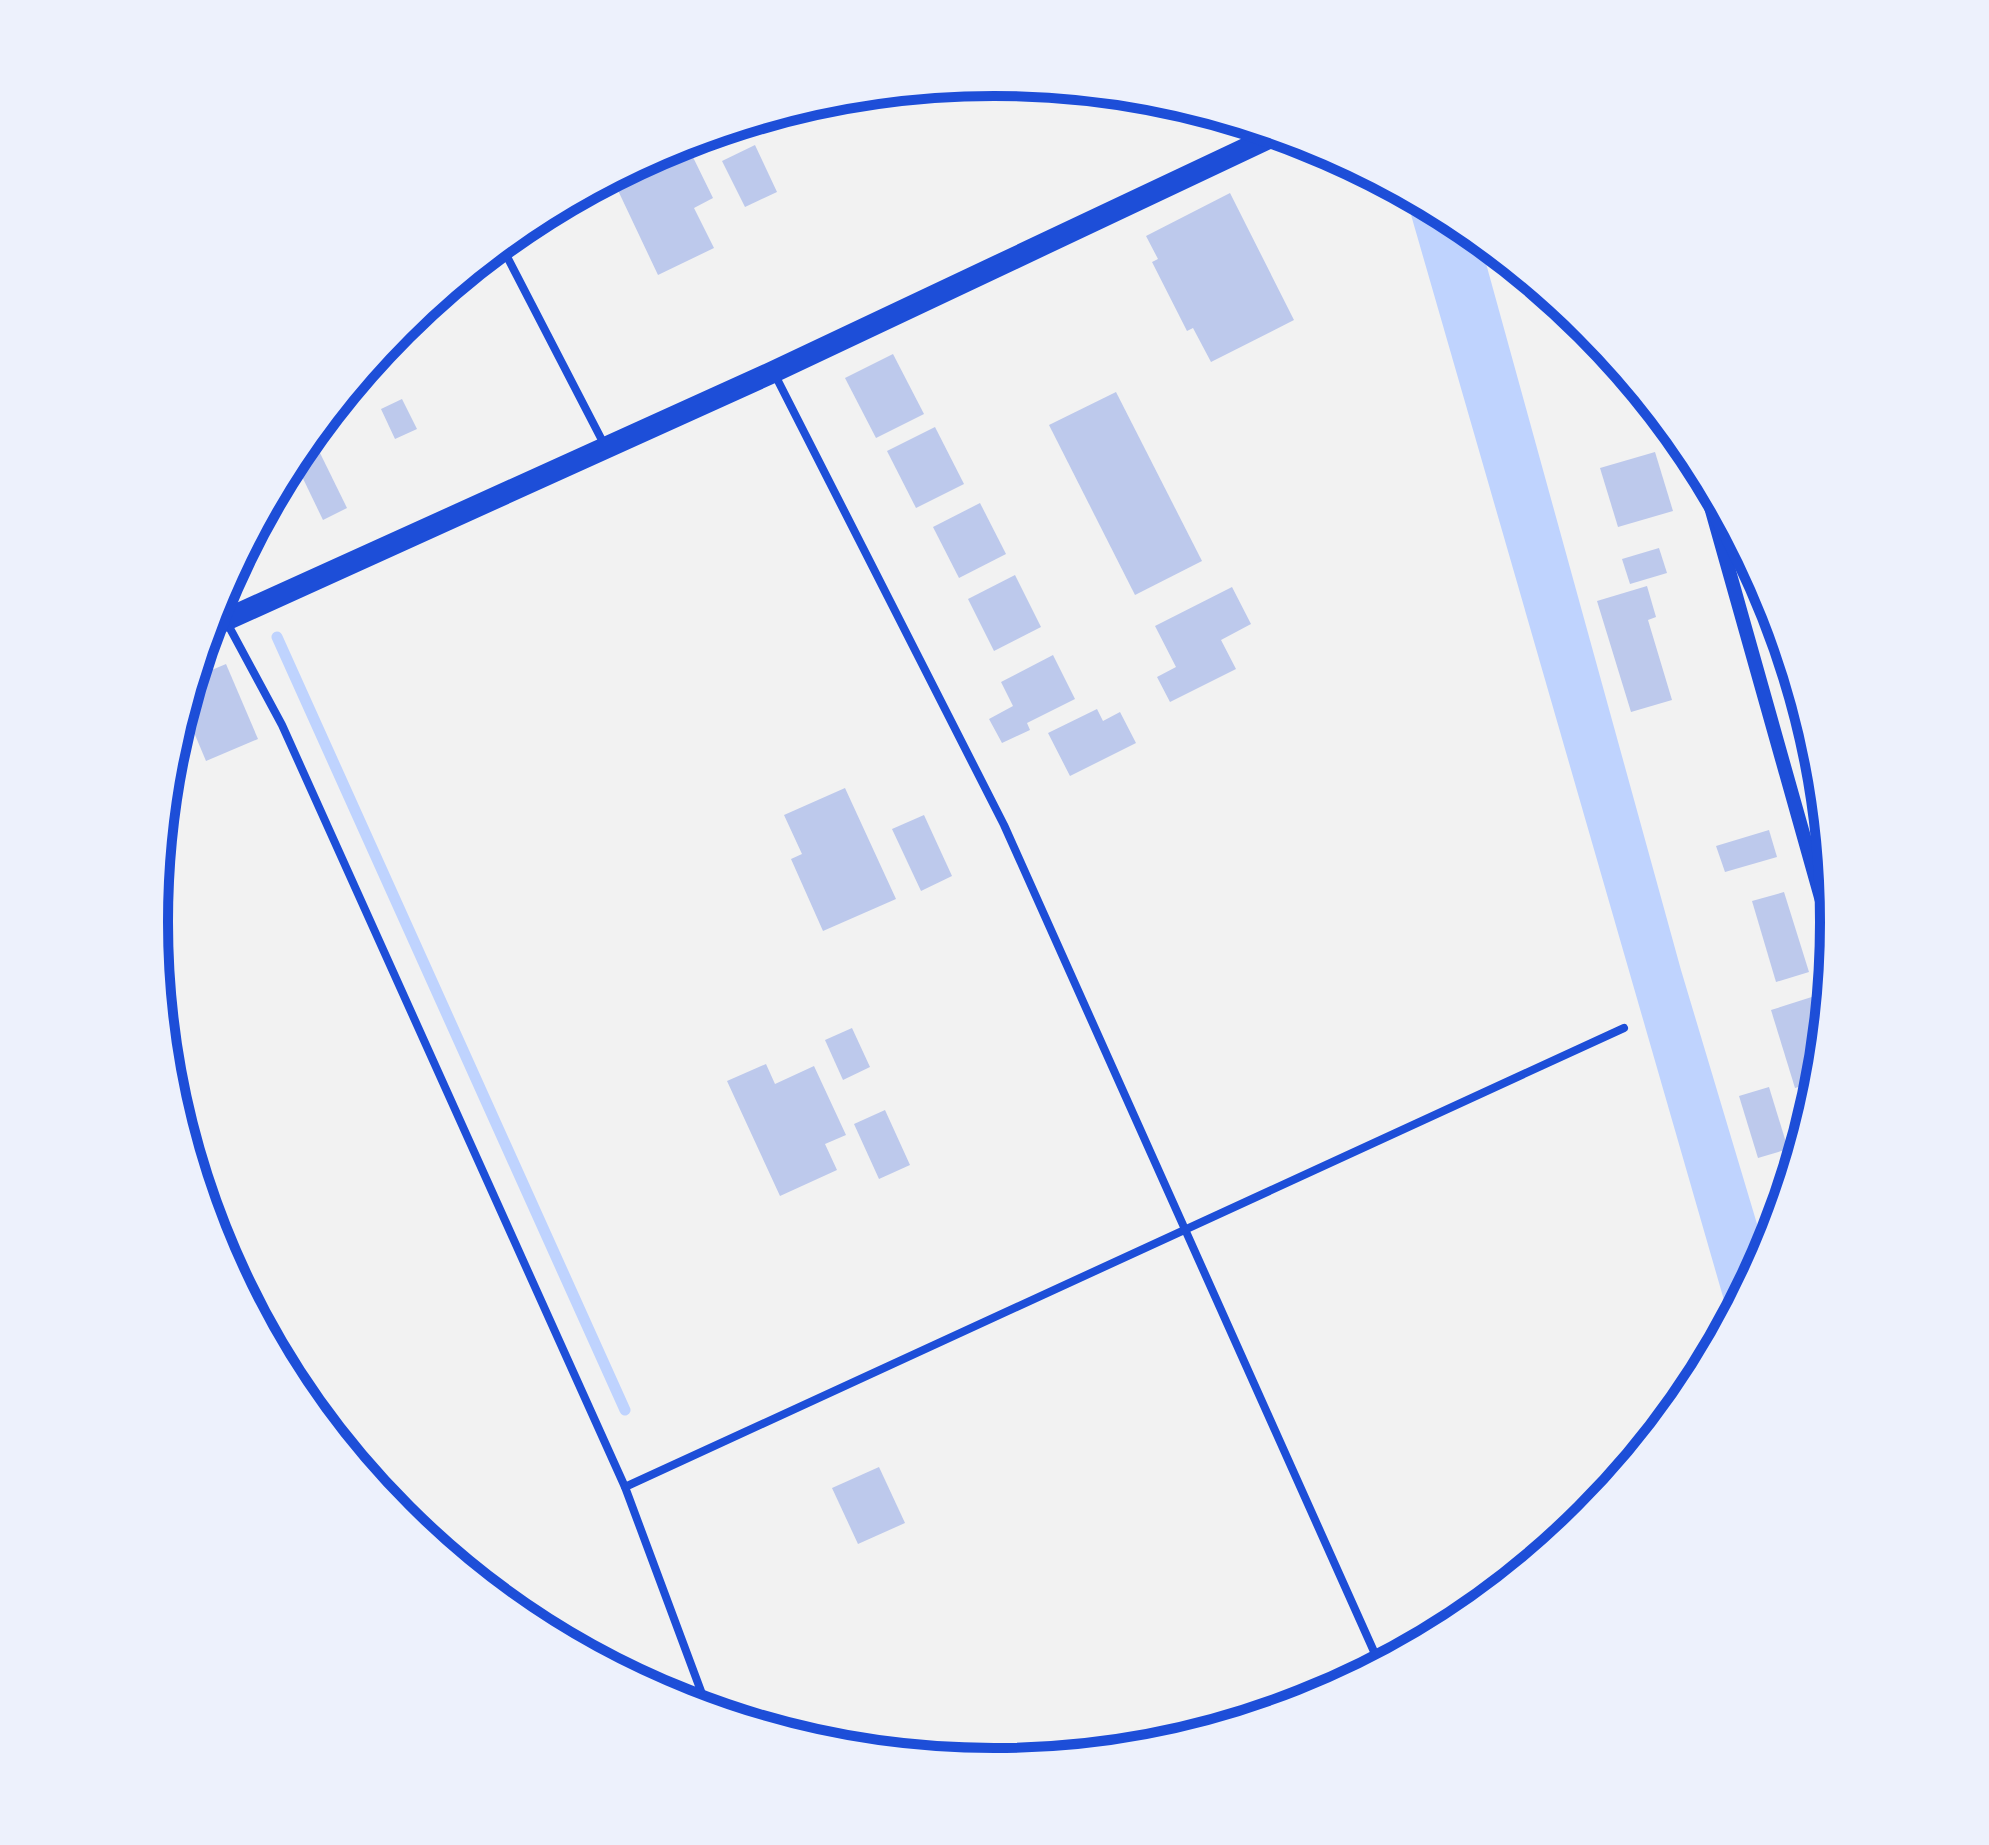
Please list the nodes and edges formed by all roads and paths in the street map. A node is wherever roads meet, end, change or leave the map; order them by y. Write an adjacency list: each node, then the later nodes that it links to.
1 (1262, 141): 3 (highway)
2 (507, 256): 4 (street)
3 (773, 372): 4 (highway); 10 (street)
4 (606, 446): 6 (highway)
5 (1713, 515): 8 (street)
6 (226, 621)
7 (222, 630): 11 (street)
8 (1820, 894)
9 (1624, 1028): 10 (street)
10 (1185, 1230): 11 (street); 12 (street)
11 (625, 1487): 13 (street)
12 (1376, 1655)
13 (702, 1695)

